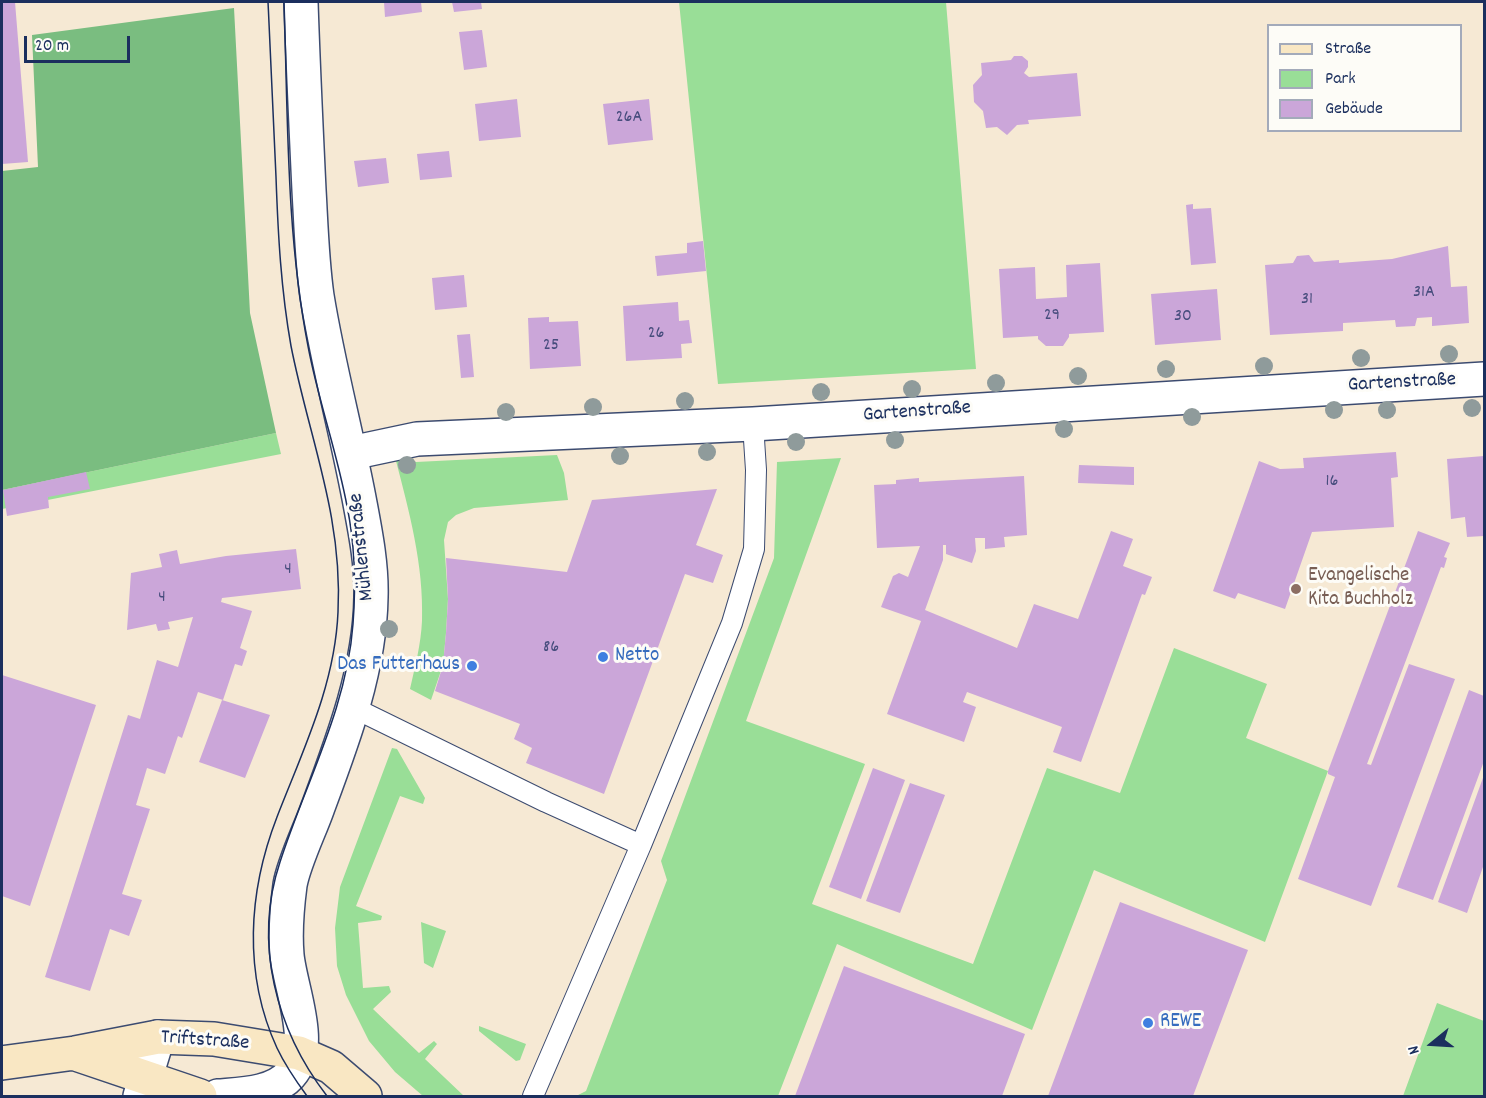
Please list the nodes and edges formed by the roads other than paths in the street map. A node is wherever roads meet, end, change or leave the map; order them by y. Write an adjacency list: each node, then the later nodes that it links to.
1 (301, 2): 4 (street, Mühlenstraße)
2 (1485, 379): 3 (street, Gartenstraße)
3 (753, 424): 4 (street, Gartenstraße); 6 (lane)
4 (351, 453): 5 (street, Mühlenstraße)
5 (352, 707): 6 (lane); 9 (street, Mühlenstraße)
6 (641, 845): 15 (lane)
7 (158, 1037): 8 (main road, Triftstraße); 9 (main road, Triftstraße); 11 (street)
8 (75, 1053): 10 (main road, Triftstraße); 11 (main road, Triftstraße)
9 (299, 1053): 13 (street, Mühlenstraße); 14 (main road, Triftstraße)
10 (2, 1063)
11 (143, 1087): 12 (main road, Triftstraße)
12 (200, 1096)
13 (218, 1096)
14 (365, 1096)
15 (533, 1096)

